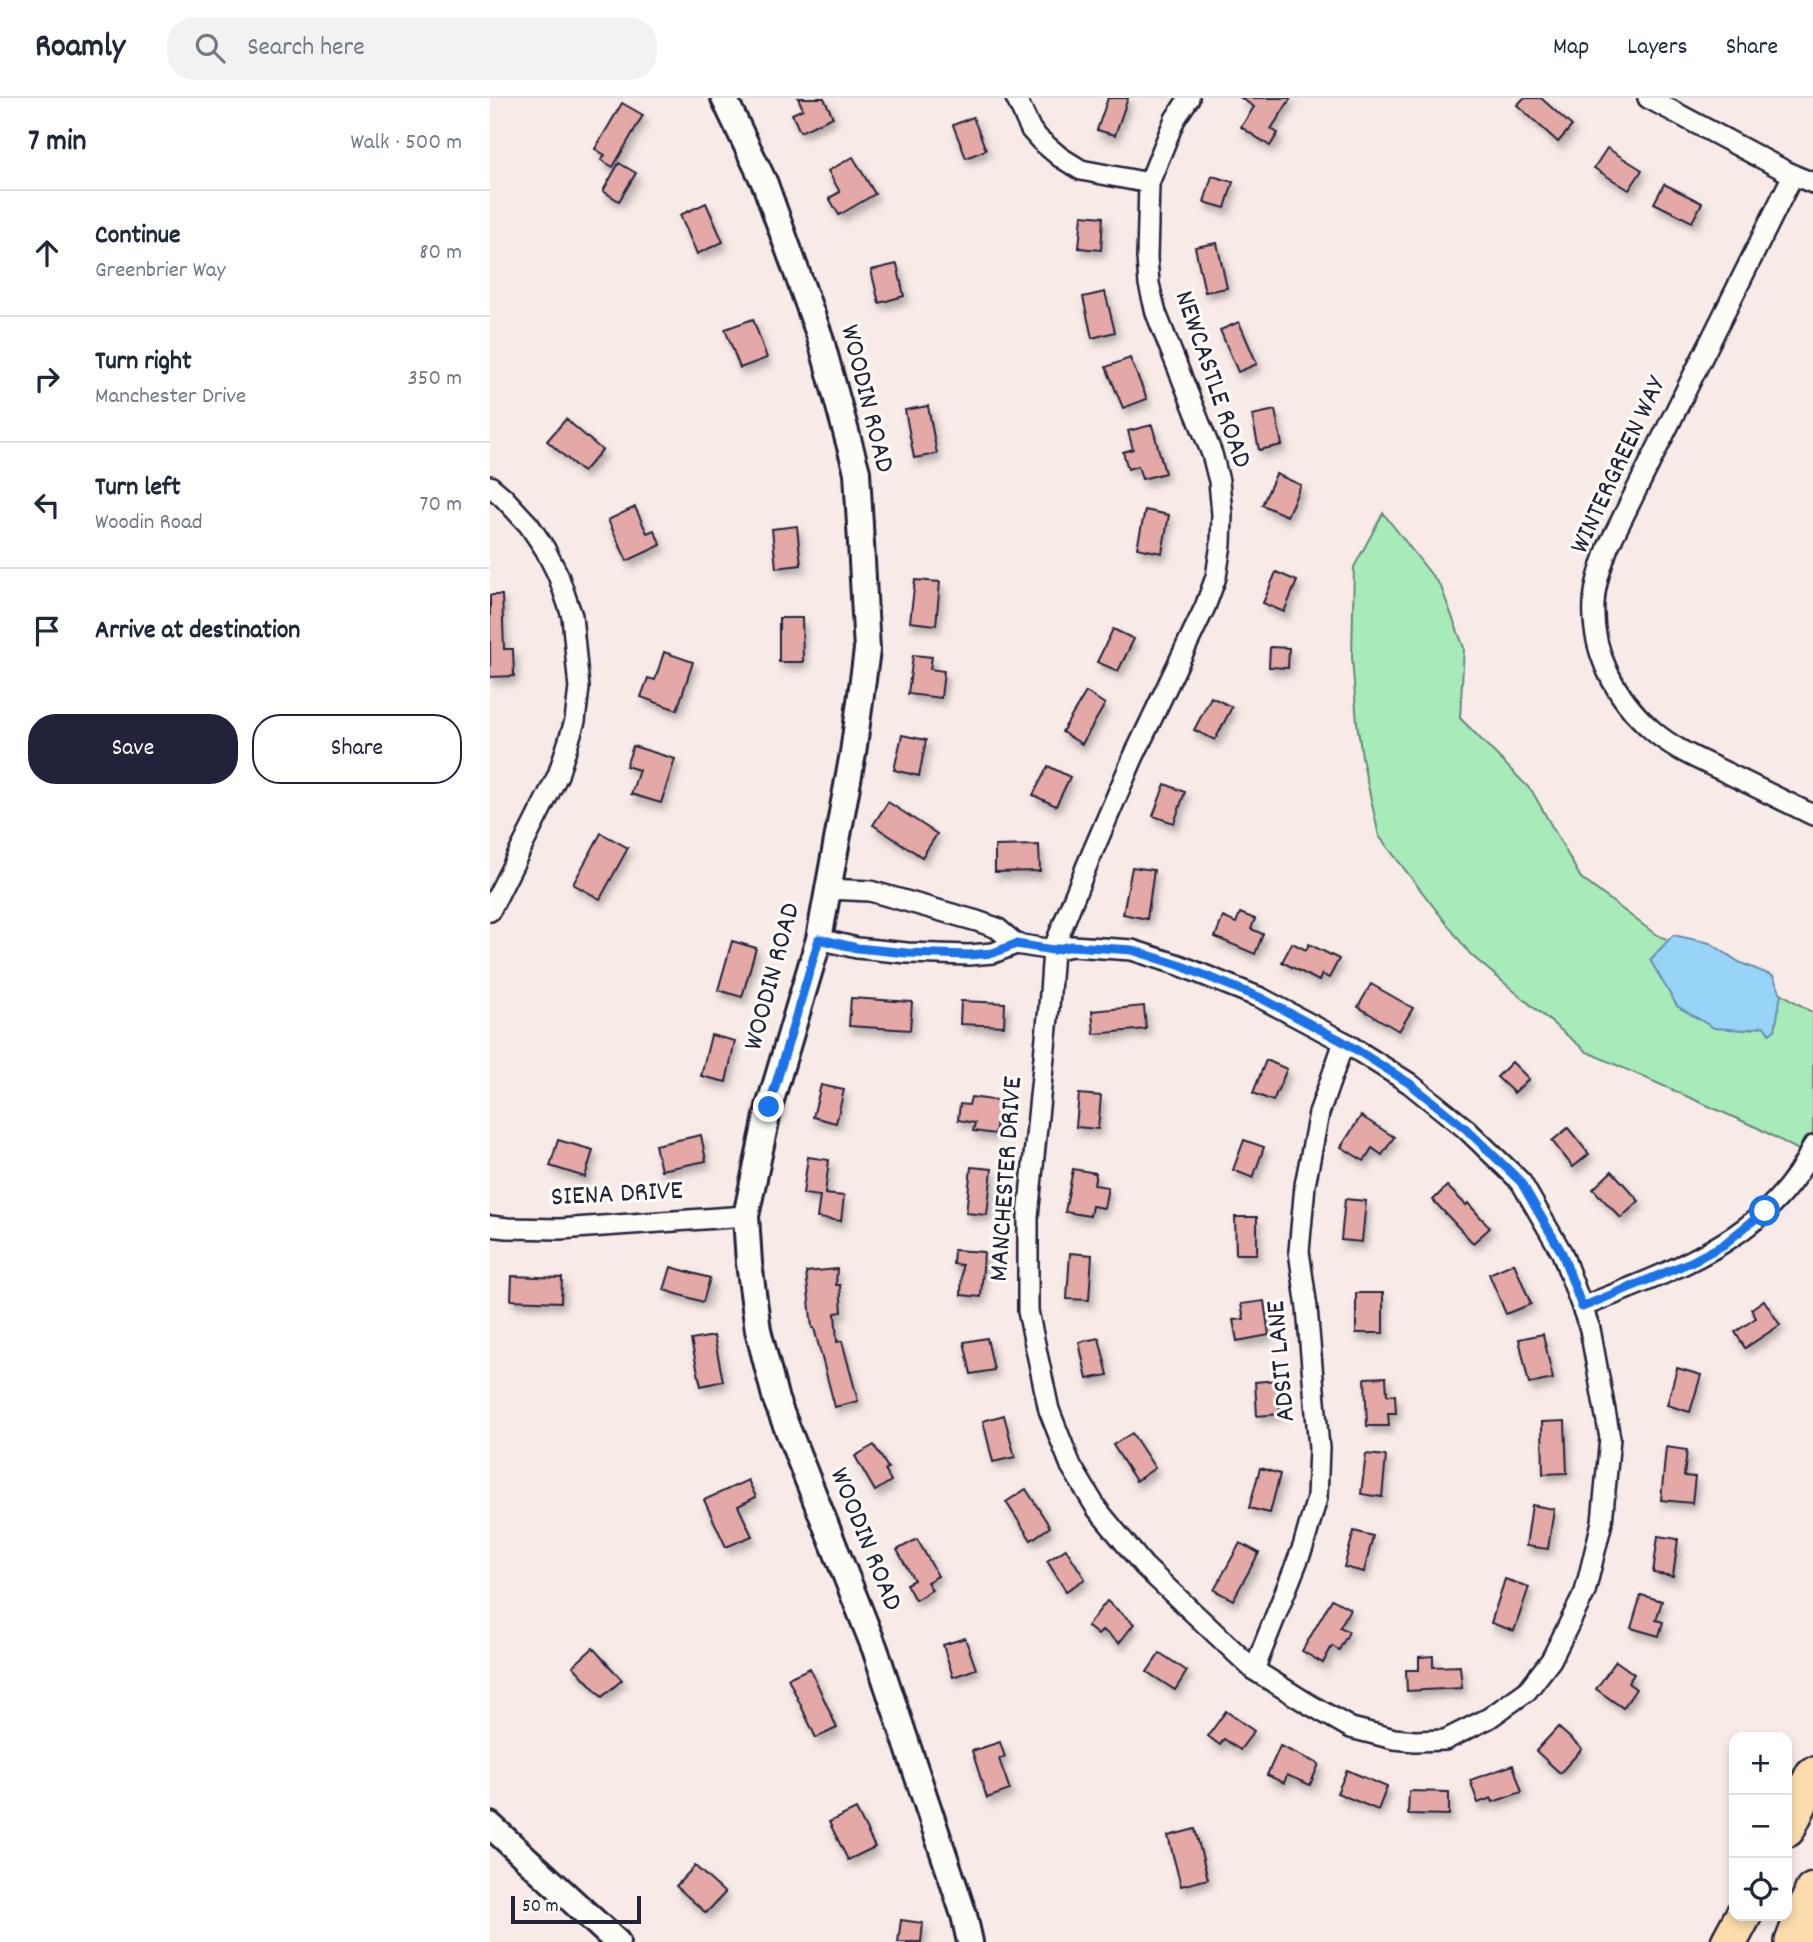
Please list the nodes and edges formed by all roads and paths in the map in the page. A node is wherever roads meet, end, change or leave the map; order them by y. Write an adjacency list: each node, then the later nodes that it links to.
1 (724, 98): 10 (street, WOODIN ROAD)
2 (1016, 98): 6 (street)
3 (1189, 98): 6 (street, NEWCASTLE ROAD)
4 (1648, 98): 5 (street)
5 (1793, 175): 7 (street); 9 (street, WINTERGREEN WAY)
6 (1149, 183): 14 (street, NEWCASTLE ROAD)
7 (1813, 183)
8 (490, 486): 11 (street)
9 (1813, 815)
10 (828, 889): 12 (street, WOODIN ROAD); 13 (street, MANCHESTER DRIVE)
11 (490, 911)
12 (819, 939): 13 (street, MANCHESTER DRIVE); 17 (street, WOODIN ROAD)
13 (1016, 944): 14 (street, MANCHESTER DRIVE)
14 (1053, 950): 15 (street, MANCHESTER DRIVE); 20 (street, MANCHESTER DRIVE)
15 (1344, 1042): 19 (street, MANCHESTER DRIVE); 20 (street, ADSIT LANE)
16 (1813, 1146): 19 (street)
17 (746, 1216): 18 (street, SIENA DRIVE); 27 (street, WOODIN ROAD)
18 (490, 1226)
19 (1582, 1307): 20 (street, MANCHESTER DRIVE)
20 (1254, 1670)
21 (1813, 1775): 22 (highway)
22 (1792, 1819)
23 (490, 1825): 26 (street)
24 (1813, 1891): 29 (highway)
25 (1740, 1921): 28 (highway)
26 (617, 1942)
27 (970, 1942)
28 (1729, 1942)
29 (1793, 1942)

